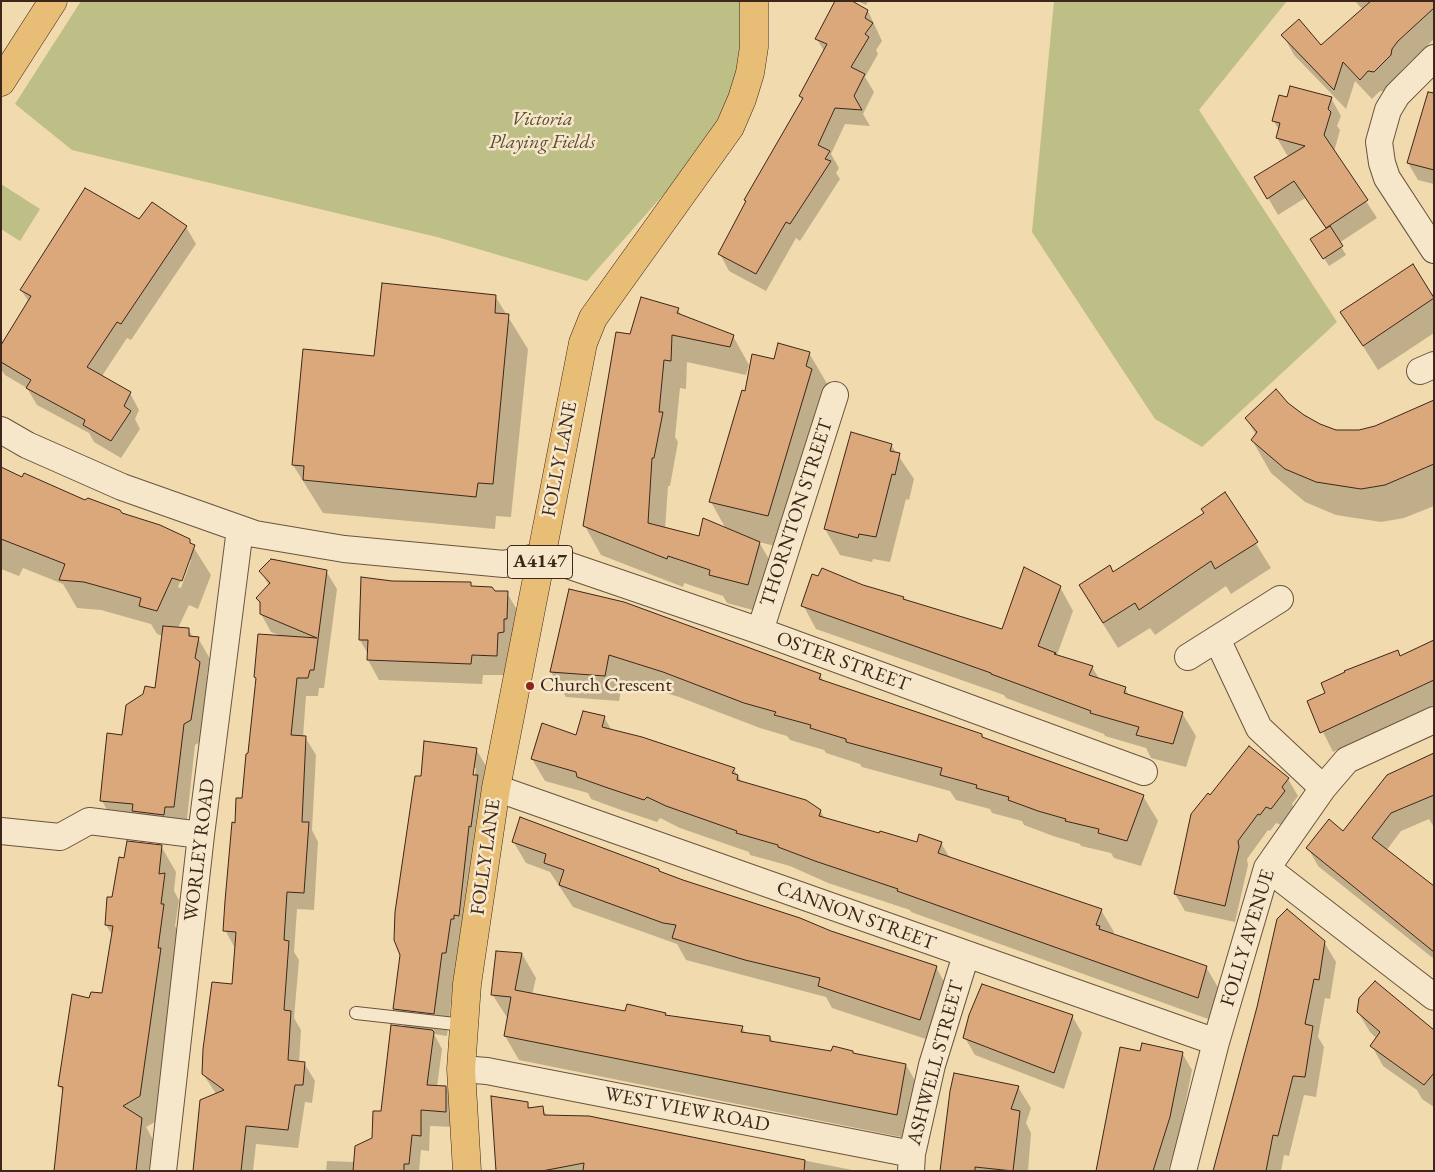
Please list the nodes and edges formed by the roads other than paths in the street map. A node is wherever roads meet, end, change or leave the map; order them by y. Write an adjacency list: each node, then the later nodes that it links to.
1 (53, 1): 4 (main road)
2 (754, 1): 9 (main road, FOLLY LANE / A4147)
3 (1434, 58): 5 (street)
4 (1, 82)
5 (1434, 250)
6 (835, 394): 11 (street, THORNTON STREET)
7 (1, 430): 8 (street)
8 (240, 529): 9 (street); 19 (street, WORLEY ROAD)
9 (541, 556): 11 (street, OSTER STREET); 16 (main road, FOLLY LANE / A4147)
10 (1280, 599): 12 (street)
11 (760, 632): 15 (street, OSTER STREET)
12 (1217, 639): 13 (street); 17 (street)
13 (1188, 657)
14 (1434, 720): 17 (street, FOLLY AVENUE)
15 (1144, 772)
16 (496, 788): 21 (street, CANNON STREET); 24 (main road, FOLLY LANE / A4147)
17 (1322, 788): 20 (street, FOLLY AVENUE)
18 (2, 831): 19 (street)
19 (201, 835): 28 (street, WORLEY ROAD)
20 (1267, 868): 22 (street); 25 (street, FOLLY AVENUE)
21 (966, 955): 25 (street, CANNON STREET); 27 (street, ASHWELL STREET)
22 (1434, 997)
23 (356, 1013): 24 (lane)
24 (464, 1025): 26 (main road, FOLLY LANE / A4147)
25 (1216, 1042): 30 (street, FOLLY AVENUE)
26 (461, 1068): 27 (street, WEST VIEW ROAD); 29 (main road, FOLLY LANE / A4147)
27 (911, 1162)
28 (163, 1171)
29 (467, 1171)
30 (1183, 1171)

